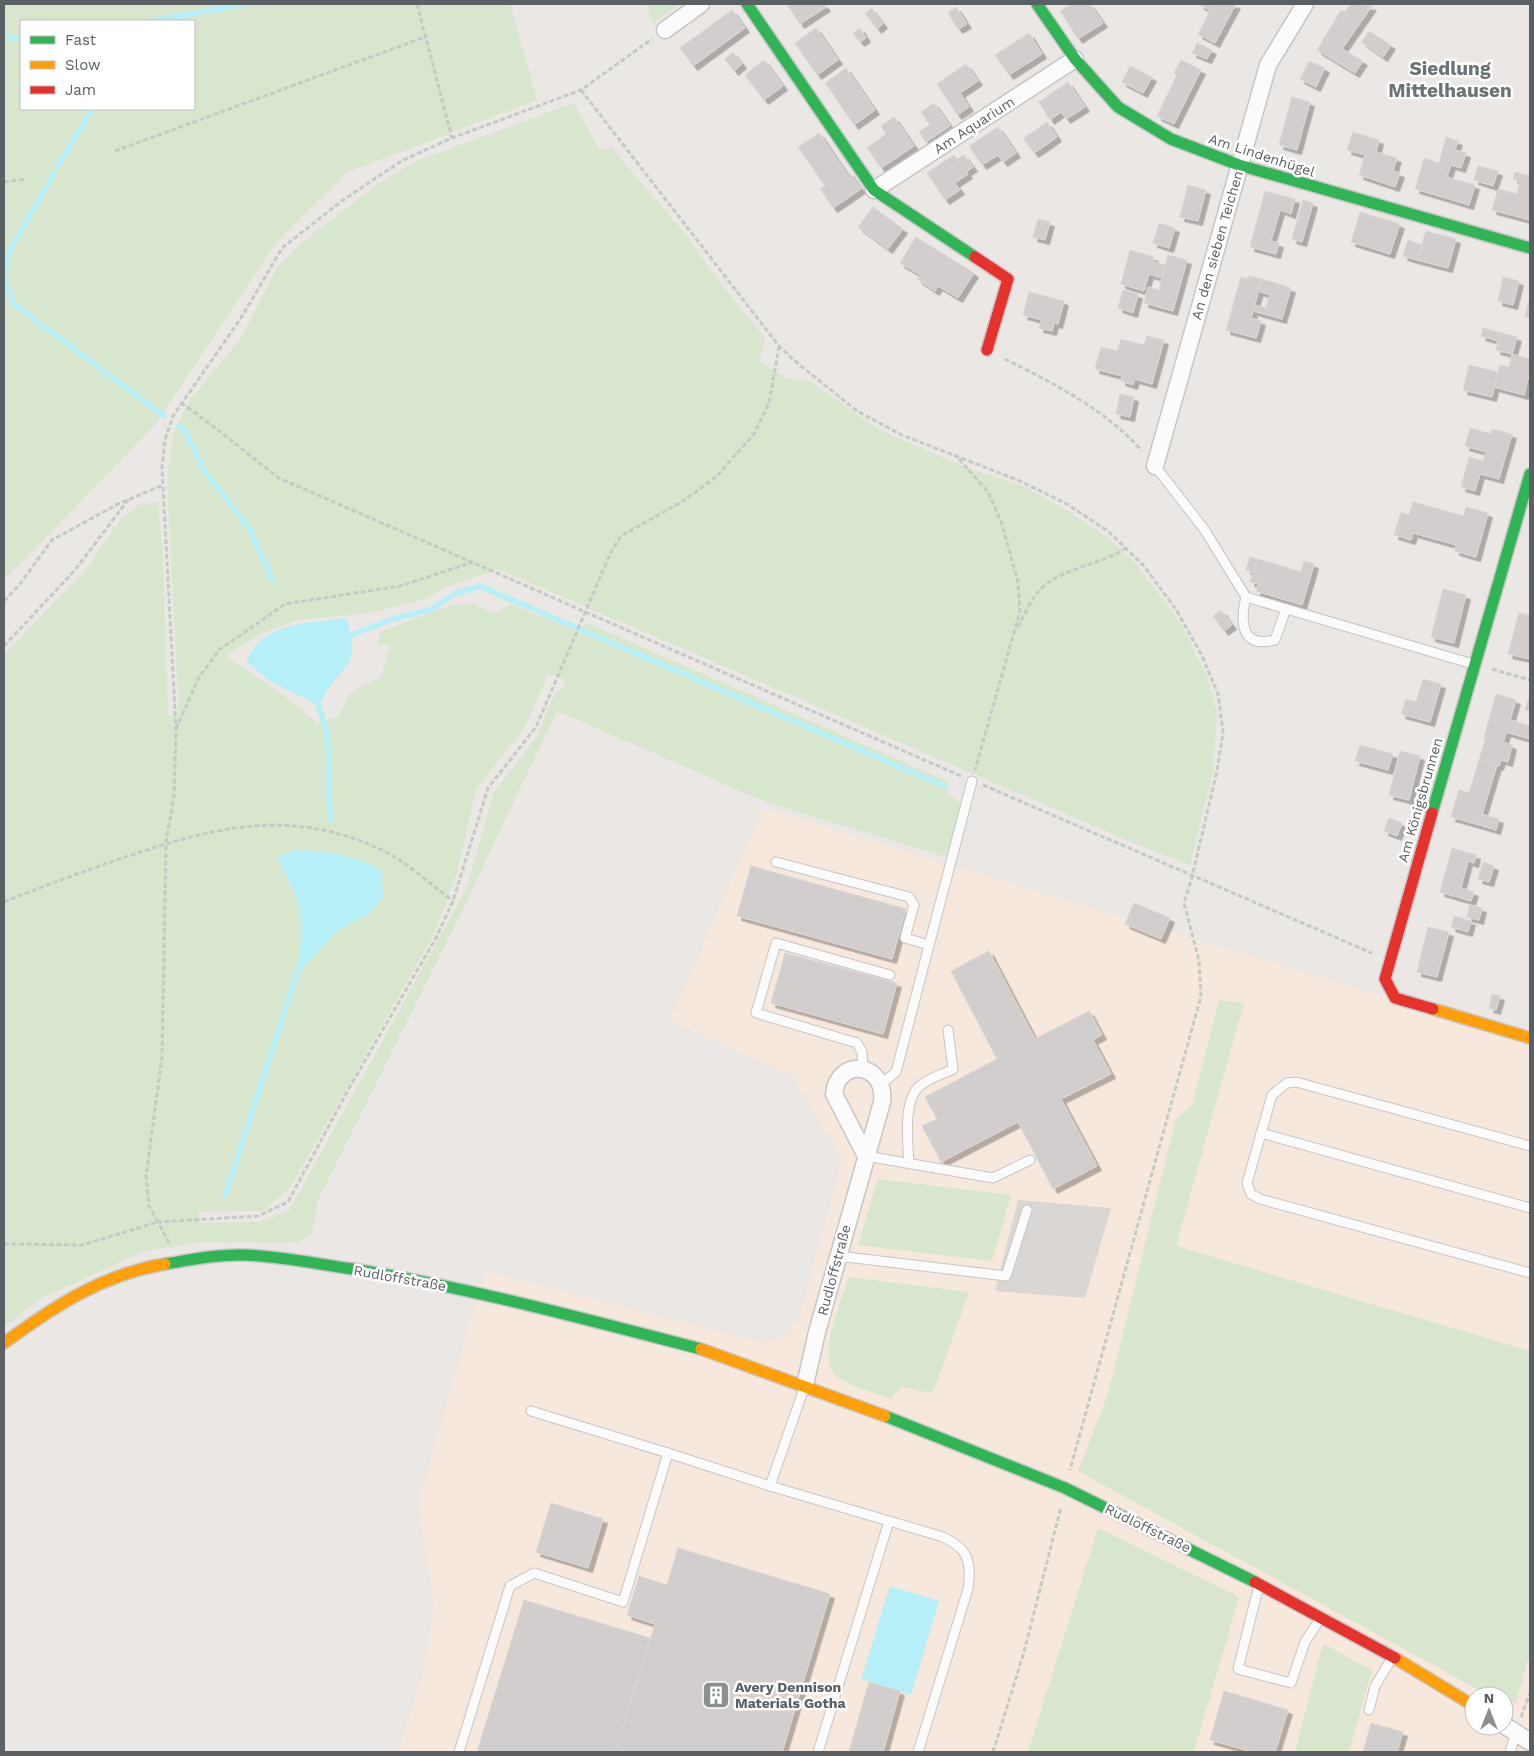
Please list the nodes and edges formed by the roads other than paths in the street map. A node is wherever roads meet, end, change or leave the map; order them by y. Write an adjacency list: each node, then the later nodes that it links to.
1 (700, 4): 5 (street)
2 (747, 4): 8 (street)
3 (1037, 4): 6 (street, Am Lindenhügel)
4 (1305, 4): 7 (street, An den sieben Teichen)
5 (665, 30)
6 (1075, 59): 7 (street, Am Lindenhügel); 8 (street, Am Aquarium)
7 (1239, 165): 9 (street, Am Lindenhügel); 11 (street, An den sieben Teichen)
8 (874, 190): 10 (street)
9 (1530, 248)
10 (987, 350)
11 (1155, 466): 13 (lane)
12 (1530, 474): 15 (street, Am Königsbrunnen)
13 (1246, 597): 14 (lane); 14 (lane)
14 (1286, 609): 15 (lane)
15 (1476, 665): 21 (street, Am Königsbrunnen)
16 (972, 781): 18 (lane)
17 (776, 862): 18 (lane)
18 (929, 945): 23 (lane)
19 (890, 975): 22 (lane)
20 (948, 1030): 28 (lane)
21 (1530, 1038)
22 (862, 1069): 23 (street); 26 (street)
23 (880, 1085): 26 (street, Rudloffstraße)
24 (1261, 1133): 25 (lane); 29 (lane); 32 (lane)
25 (1530, 1146)
26 (866, 1156): 28 (lane); 31 (street, Rudloffstraße)
27 (1030, 1160): 28 (lane)
28 (909, 1164)
29 (1530, 1208)
30 (1027, 1210): 31 (lane)
31 (838, 1256): 34 (street, Rudloffstraße)
32 (1530, 1273)
33 (4, 1343): 34 (street, Rudloffstraße)
34 (805, 1385): 37 (lane); 39 (street, Rudloffstraße)
35 (531, 1411): 36 (lane)
36 (668, 1453): 37 (lane); 47 (lane)
37 (770, 1486): 38 (lane)
38 (888, 1521): 48 (lane); 49 (lane)
39 (1260, 1585): 40 (street, Rudloffstraße); 40 (lane)
40 (1320, 1618): 41 (street, Rudloffstraße)
41 (1393, 1657): 42 (street, Rudloffstraße); 43 (lane)
42 (1464, 1700)
43 (1369, 1710)
44 (1514, 1731): 46 (street)
45 (1510, 1736): 50 (lane)
46 (1530, 1742)
47 (459, 1752)
48 (818, 1752)
49 (918, 1752)
50 (1510, 1752)

